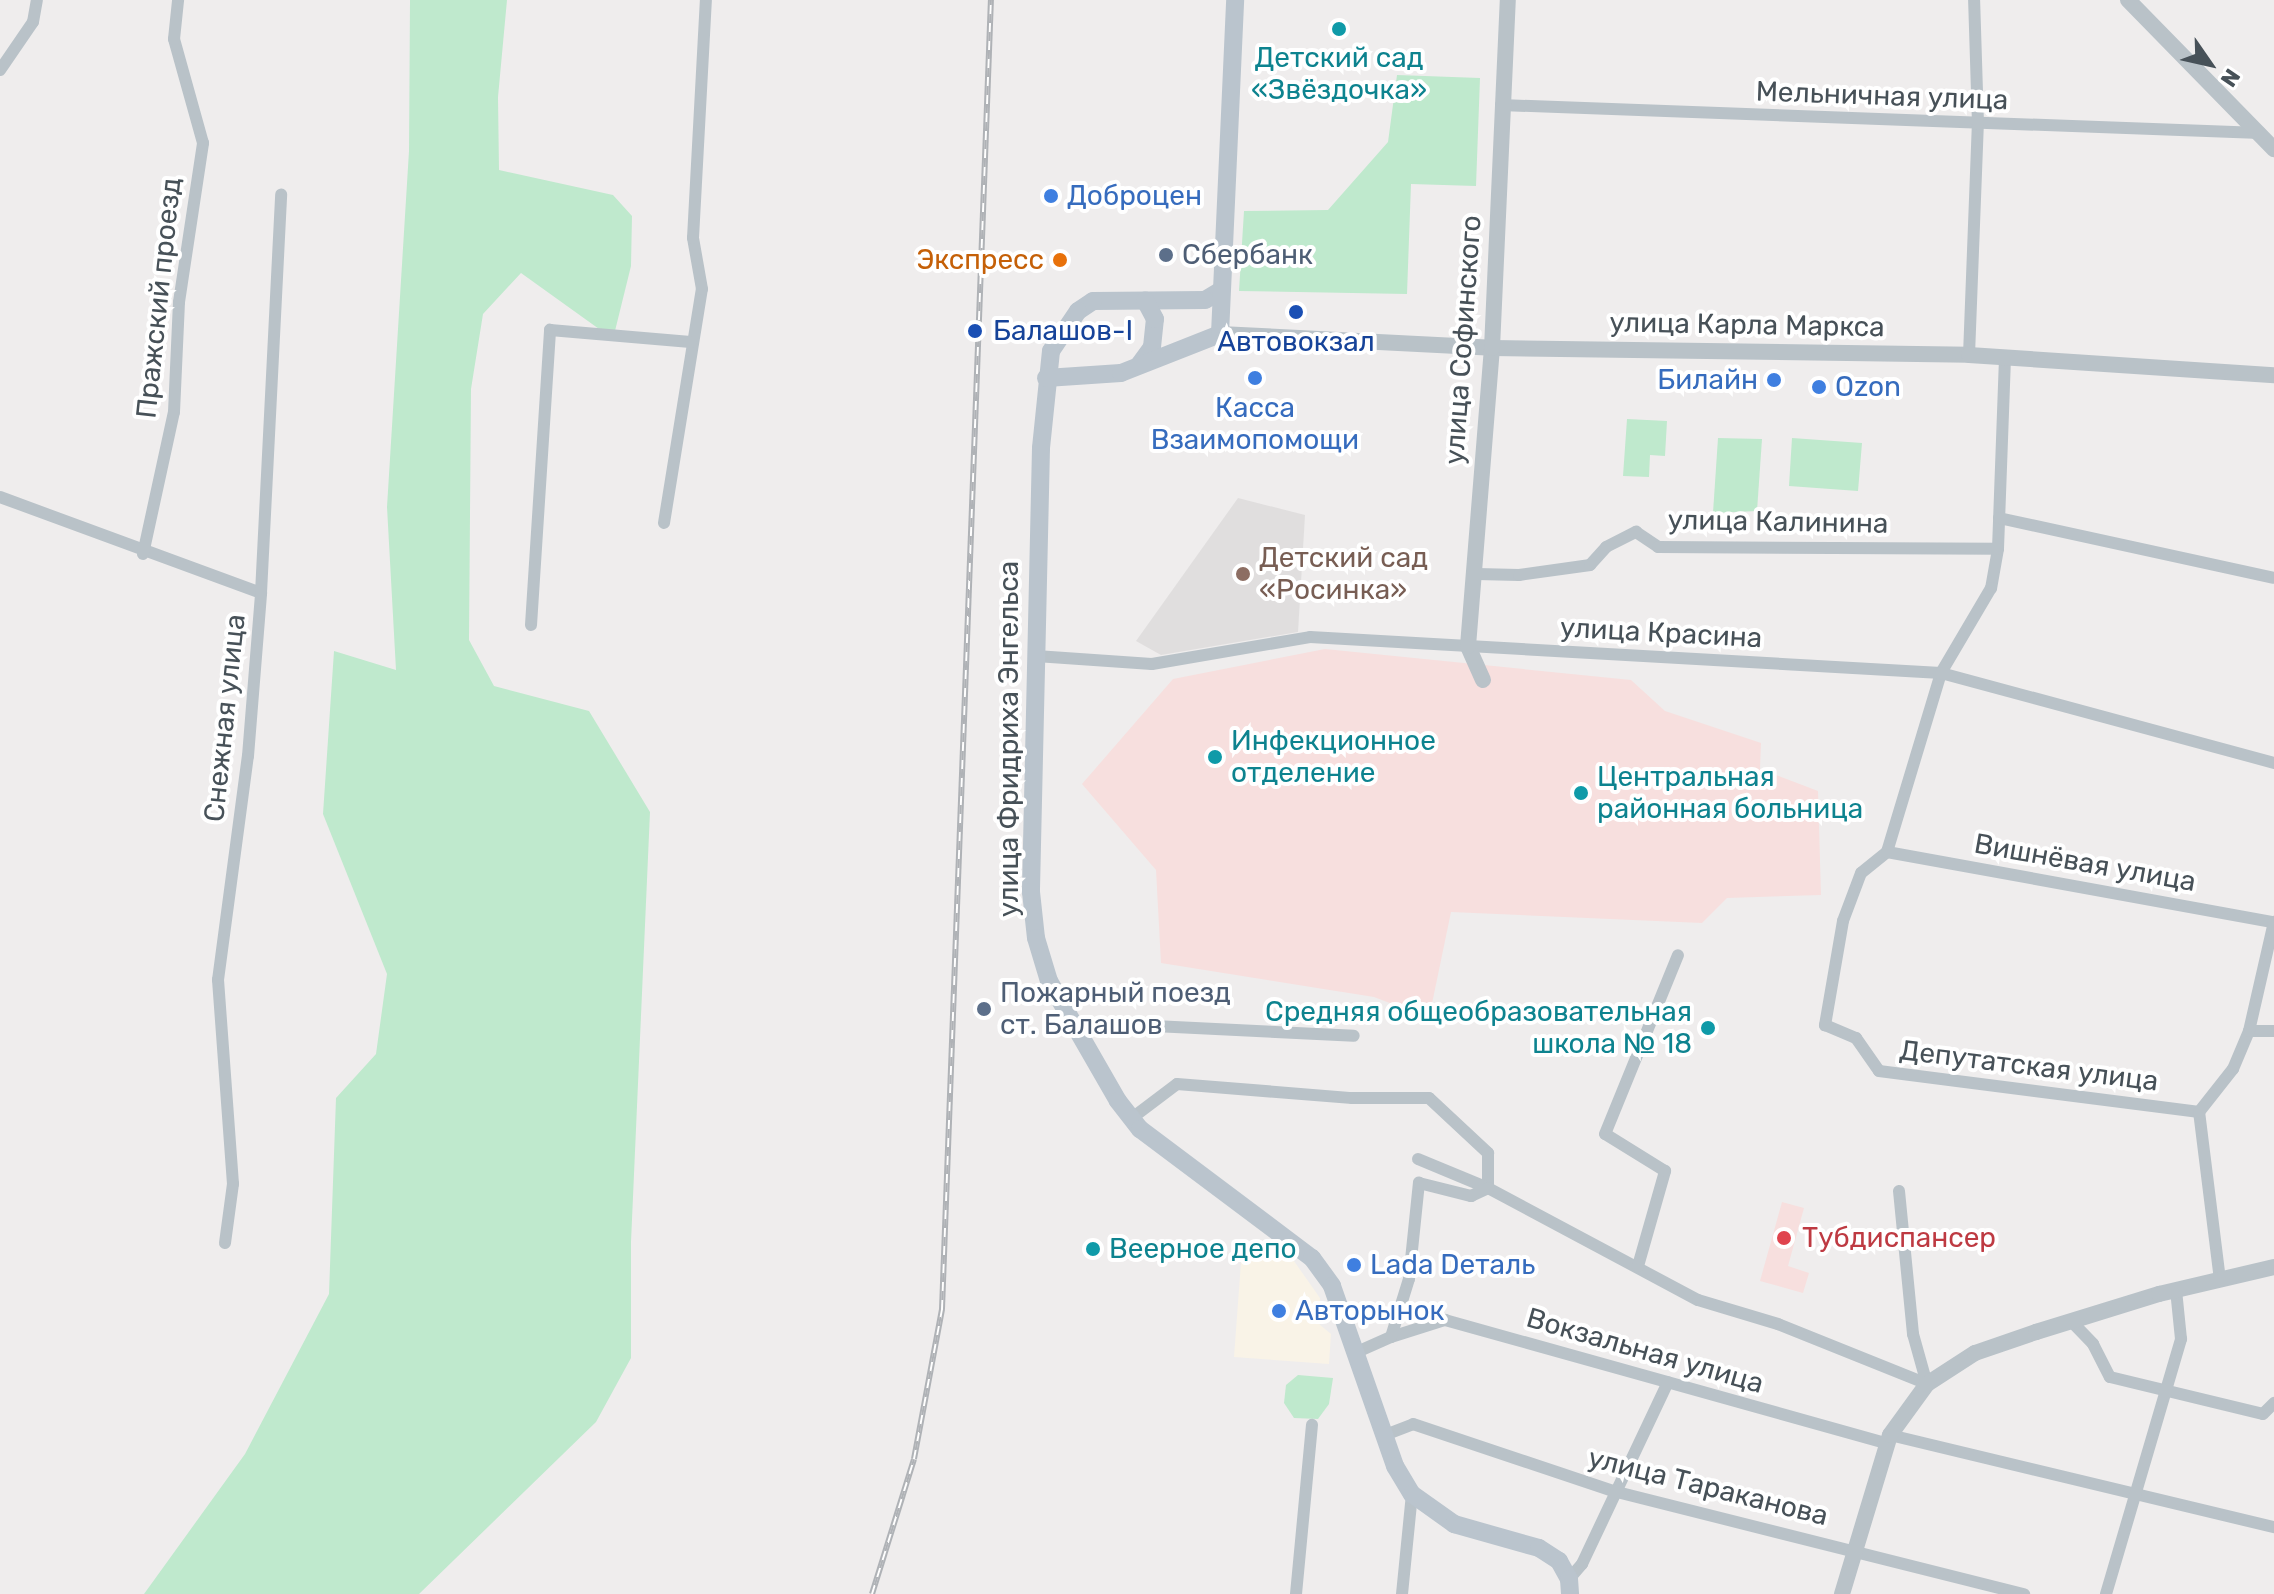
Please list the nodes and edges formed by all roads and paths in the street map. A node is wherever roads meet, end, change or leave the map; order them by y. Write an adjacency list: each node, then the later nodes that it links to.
1 (37, 0): 8 (street)
2 (178, 0): 28 (street, Пражский проезд)
3 (706, 0): 17 (street)
4 (1235, 0): 14 (main road)
5 (1508, 0): 9 (street, улица Софинского)
6 (1974, 0): 10 (street)
7 (2128, 0): 11 (street)
8 (0, 70)
9 (1501, 105): 10 (street, Мельничная улица); 18 (street, улица Софинского)
10 (1978, 124): 11 (street, Мельничная улица); 19 (street)
11 (2260, 133): 12 (street)
12 (2274, 149)
13 (281, 195): 31 (street, Снежная улица)
14 (1220, 291): 15 (main road, улица Фридриха Энгельса); 16 (main road)
15 (1145, 300): 21 (main road); 23 (main road, улица Фридриха Энгельса)
16 (1220, 334): 18 (street, улица Карла Маркса); 21 (main road)
17 (690, 342): 26 (street); 32 (street)
18 (1492, 348): 19 (street, улица Карла Маркса); 29 (street, улица Софинского)
19 (1969, 355): 20 (street, улица Карла Маркса)
20 (2005, 358): 22 (street, улица Карла Маркса); 25 (street)
21 (1139, 365): 23 (main road)
22 (2274, 375)
23 (1046, 378): 34 (main road, улица Фридриха Энгельса)
24 (0, 497): 28 (street)
25 (1999, 518): 27 (street); 30 (street)
26 (664, 523)
27 (1998, 549): 29 (street, улица Калинина); 35 (street)
28 (144, 552): 31 (street)
29 (1477, 574): 33 (street, улица Софинского)
30 (2274, 578)
31 (261, 593): 50 (street, Снежная улица)
32 (531, 625)
33 (1468, 646): 34 (street, улица Красина); 35 (street, улица Красина); 36 (street)
34 (1036, 656): 41 (main road, улица Фридриха Энгельса)
35 (1941, 673): 37 (street, улица Красина); 38 (street)
36 (1483, 680)
37 (2274, 763)
38 (1887, 852): 39 (street, Вишнёвая улица); 45 (street, Депутатская улица)
39 (2274, 922): 42 (street)
40 (1678, 955): 51 (street)
41 (1072, 1022): 44 (street); 46 (main road, улица Фридриха Энгельса)
42 (2249, 1031): 43 (street); 45 (street)
43 (2274, 1031)
44 (1354, 1036)
45 (2199, 1112): 53 (street)
46 (1132, 1118): 48 (street); 57 (main road, улица Фридриха Энгельса)
47 (1418, 1159): 48 (street)
48 (1488, 1188): 51 (street); 56 (street)
49 (1899, 1191): 59 (street)
50 (225, 1243)
51 (1638, 1266): 59 (street)
52 (2274, 1267): 53 (street)
53 (2220, 1280): 54 (street)
54 (2176, 1290): 55 (street); 60 (street)
55 (2071, 1321): 59 (street); 60 (street)
56 (1391, 1337): 57 (street, Вокзальная улица); 58 (street, Вокзальная улица)
57 (1357, 1352): 63 (main road, улица Фридриха Энгельса)
58 (1668, 1382): 64 (street, Вокзальная улица); 65 (street)
59 (1927, 1384): 64 (street)
60 (2166, 1389): 61 (street); 66 (street)
61 (2274, 1403)
62 (1312, 1425): 71 (street)
63 (1385, 1435): 65 (street, улица Тараканова); 67 (main road, улица Фридриха Энгельса)
64 (1888, 1439): 66 (street, Вокзальная улица); 69 (street)
65 (1613, 1491): 69 (street, улица Тараканова); 70 (street)
66 (2134, 1493): 68 (street, Вокзальная улица); 75 (street)
67 (1412, 1494): 70 (main road); 72 (street)
68 (2274, 1527)
69 (1856, 1549): 73 (street); 74 (street, улица Тараканова)
70 (1570, 1586)
71 (1296, 1594)
72 (1402, 1594)
73 (1842, 1594)
74 (2024, 1594)
75 (2106, 1594)

